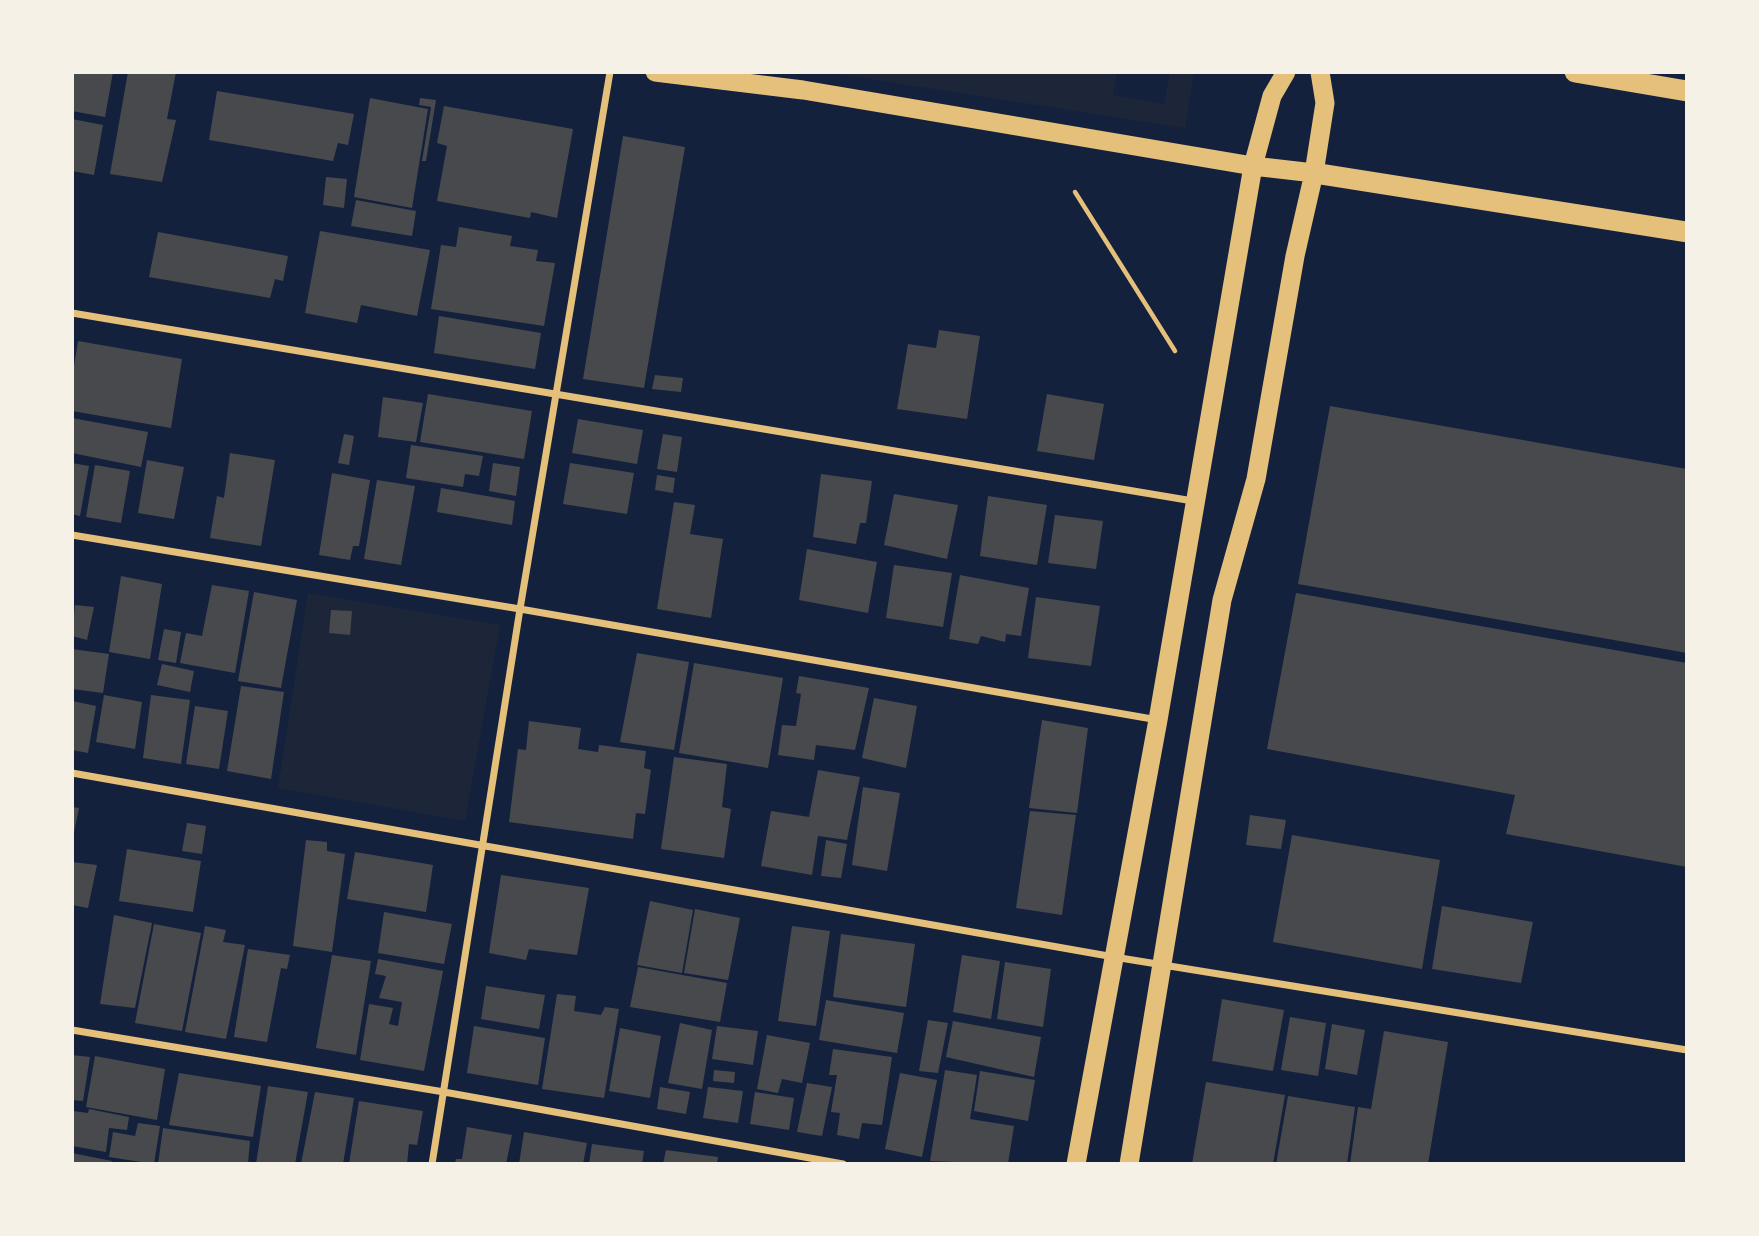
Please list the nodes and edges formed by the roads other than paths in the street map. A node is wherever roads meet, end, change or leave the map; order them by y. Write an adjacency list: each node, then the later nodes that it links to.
1 (610, 72): 11 (street)
2 (655, 72): 7 (highway)
3 (1286, 72): 7 (highway)
4 (1320, 72): 8 (highway)
5 (1575, 72): 6 (highway)
6 (1687, 90)
7 (1253, 166): 8 (highway); 12 (highway)
8 (1314, 173): 9 (highway); 19 (highway)
9 (1687, 232)
10 (72, 313): 11 (street)
11 (556, 394): 12 (street); 14 (street)
12 (1196, 502): 15 (highway)
13 (72, 535): 14 (street)
14 (520, 609): 15 (street); 17 (street)
15 (1158, 720): 18 (highway)
16 (72, 773): 17 (street)
17 (484, 844): 18 (street); 22 (street)
18 (1114, 957): 19 (street); 25 (highway)
19 (1160, 964): 21 (street); 26 (highway)
20 (72, 1030): 22 (street)
21 (1687, 1050)
22 (444, 1092): 23 (street); 24 (street)
23 (432, 1164)
24 (843, 1164)
25 (1076, 1164)
26 (1129, 1164)

